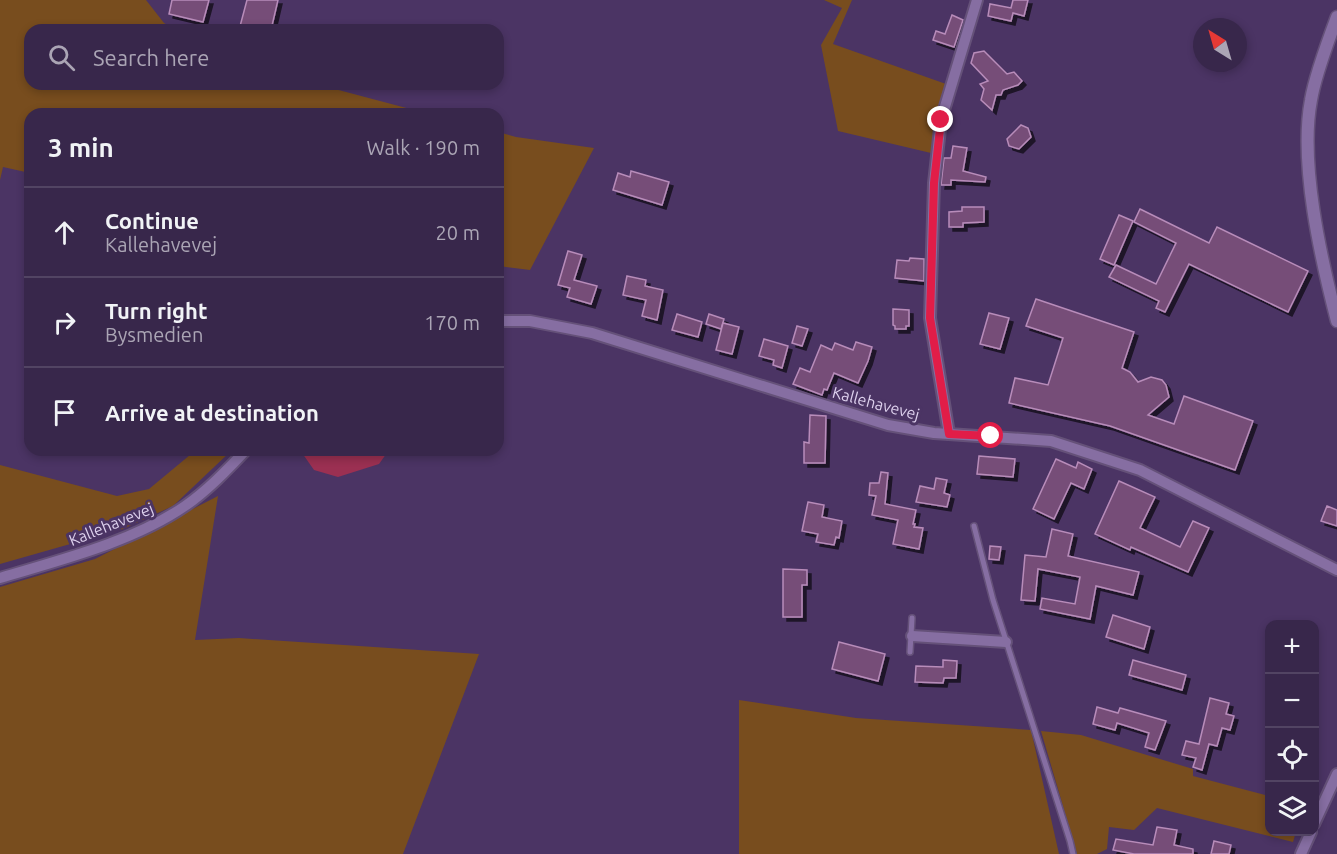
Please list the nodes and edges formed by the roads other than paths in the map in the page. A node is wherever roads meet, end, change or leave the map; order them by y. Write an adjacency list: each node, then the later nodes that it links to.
1 (976, 0): 5 (street)
2 (1337, 17): 4 (street)
3 (504, 321): 5 (street, Kallehavevej)
4 (1337, 321)
5 (949, 434): 8 (street, Kallehavevej)
6 (239, 456): 9 (street, Kallehavevej)
7 (975, 526): 12 (lane)
8 (1337, 570)
9 (0, 578)
10 (912, 618): 11 (lane)
11 (912, 636): 12 (street); 13 (lane)
12 (1006, 642): 17 (lane)
13 (910, 652)
14 (1337, 774): 15 (street)
15 (1319, 813)
16 (1309, 836): 18 (street)
17 (1072, 854)
18 (1301, 854)

